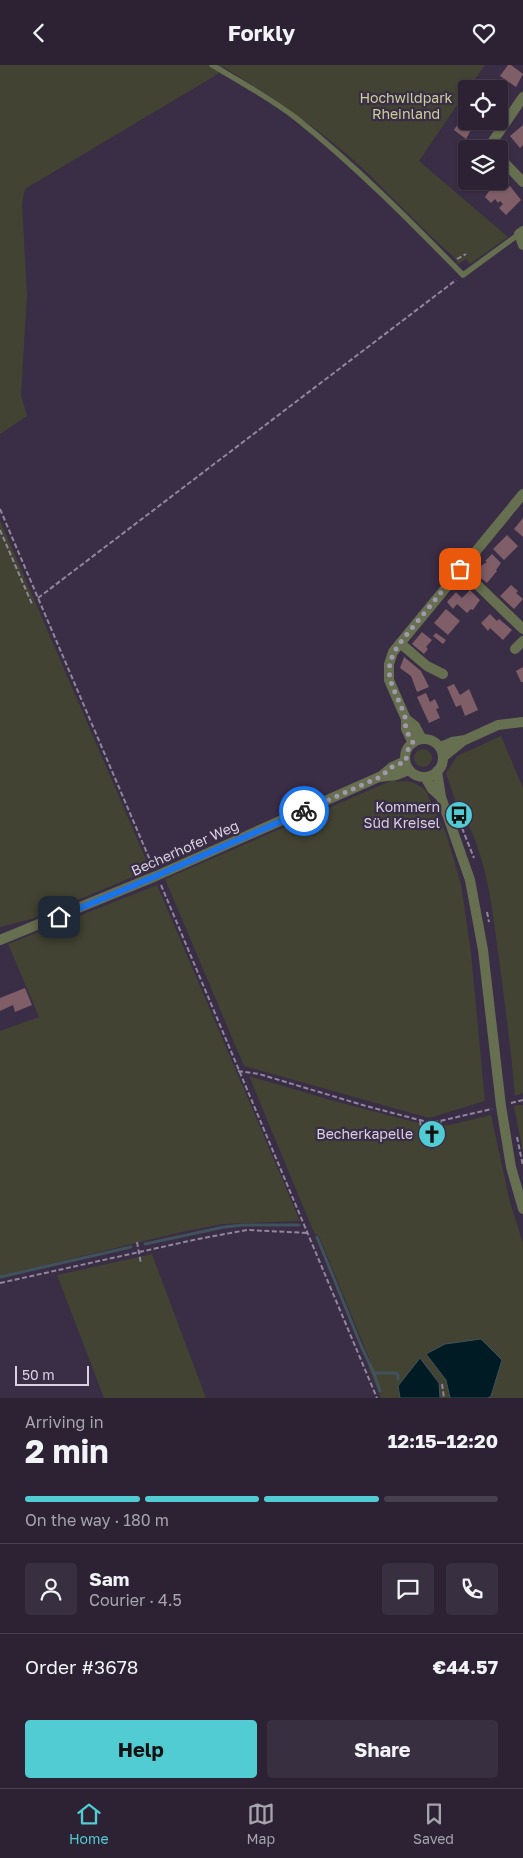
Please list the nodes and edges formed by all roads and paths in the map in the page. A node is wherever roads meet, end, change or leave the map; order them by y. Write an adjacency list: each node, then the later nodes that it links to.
1 (212, 65): 8 (lane)
2 (523, 97): 3 (street)
3 (508, 115)
4 (508, 166): 5 (street)
5 (523, 182)
6 (521, 233): 7 (street); 8 (lane)
7 (523, 245)
8 (463, 275): 13 (path)
9 (523, 494): 12 (street)
10 (0, 509): 13 (path)
11 (0, 530): 14 (path)
12 (460, 569): 15 (street); 17 (street)
13 (38, 597): 27 (path)
14 (32, 604)
15 (523, 629)
16 (523, 641): 18 (street)
17 (400, 643): 19 (street); 21 (street)
18 (515, 649)
19 (443, 674)
20 (523, 722): 22 (street)
21 (417, 741): 22 (street); 23 (street)
22 (441, 752): 24 (street)
23 (407, 765): 25 (street); 27 (street, Becherhofer Weg)
24 (437, 771): 25 (street); 26 (street)
25 (425, 777): 26 (street)
26 (441, 797): 31 (street)
27 (156, 876): 28 (street, Becherhofer Weg); 29 (path)
28 (0, 940)
29 (238, 1071): 32 (path); 35 (path)
30 (523, 1100): 31 (path)
31 (501, 1107): 33 (path); 34 (street)
32 (420, 1121): 33 (path); 33 (path)
33 (441, 1121)
34 (523, 1209)
35 (308, 1233): 37 (path); 41 (path)
36 (136, 1242): 37 (path)
37 (139, 1252): 38 (path); 39 (path)
38 (141, 1264)
39 (0, 1283)
40 (442, 1383): 42 (path)
41 (377, 1398)
42 (444, 1398)

